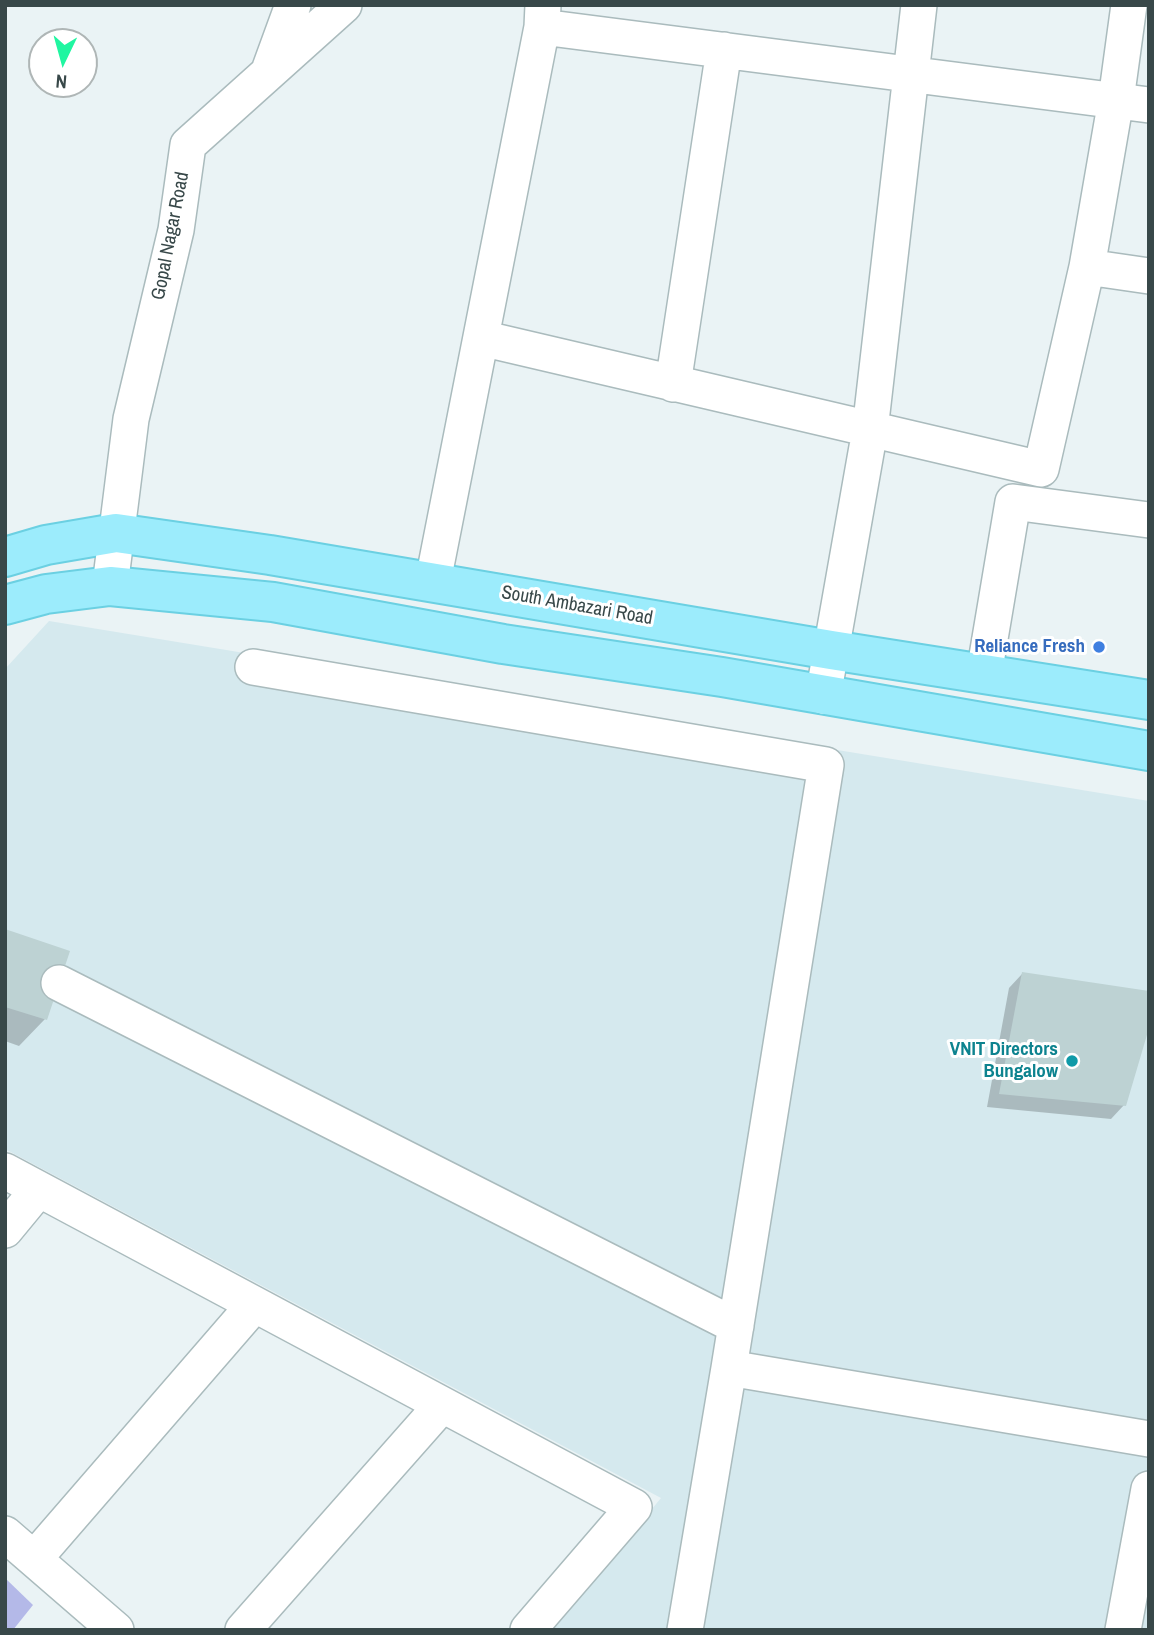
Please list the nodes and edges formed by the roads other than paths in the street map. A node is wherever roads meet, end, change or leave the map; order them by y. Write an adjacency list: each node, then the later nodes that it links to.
1 (293, 5): 7 (street)
2 (344, 5): 7 (street, Gopal Nagar Road)
3 (919, 5): 8 (street)
4 (1129, 5): 9 (street)
5 (543, 16): 6 (street); 12 (street)
6 (724, 50): 8 (street); 13 (street)
7 (269, 73): 16 (street, Gopal Nagar Road)
8 (911, 74): 9 (street); 14 (street)
9 (1132, 102): 10 (street)
10 (1087, 267): 11 (street); 14 (street)
11 (1149, 276)
12 (481, 338): 13 (street); 18 (street)
13 (673, 384): 14 (street)
14 (870, 430): 21 (street)
15 (1149, 520): 23 (street)
16 (116, 533): 17 (main road, South Ambazari Road); 18 (main road, South Ambazari Road); 19 (street, Gopal Nagar Road)
17 (5, 557)
18 (433, 581): 21 (main road, South Ambazari Road)
19 (110, 586): 20 (main road); 24 (main road)
20 (5, 605)
21 (831, 650): 23 (main road, South Ambazari Road); 24 (street)
22 (253, 667): 32 (street)
23 (984, 674): 25 (main road, South Ambazari Road)
24 (823, 696): 26 (main road)
25 (1149, 700)
26 (1149, 751)
27 (59, 983): 32 (street)
28 (5, 1171): 29 (street)
29 (38, 1190): 30 (street); 31 (street)
30 (5, 1230)
31 (254, 1305): 34 (street); 38 (street)
32 (736, 1326): 33 (street)
33 (729, 1368): 35 (street); 42 (street)
34 (442, 1406): 40 (street); 41 (street)
35 (1149, 1439)
36 (1149, 1489): 43 (street)
37 (5, 1534): 38 (street)
38 (34, 1559): 39 (street)
39 (116, 1630)
40 (243, 1630)
41 (528, 1630)
42 (685, 1630)
43 (1123, 1630)

